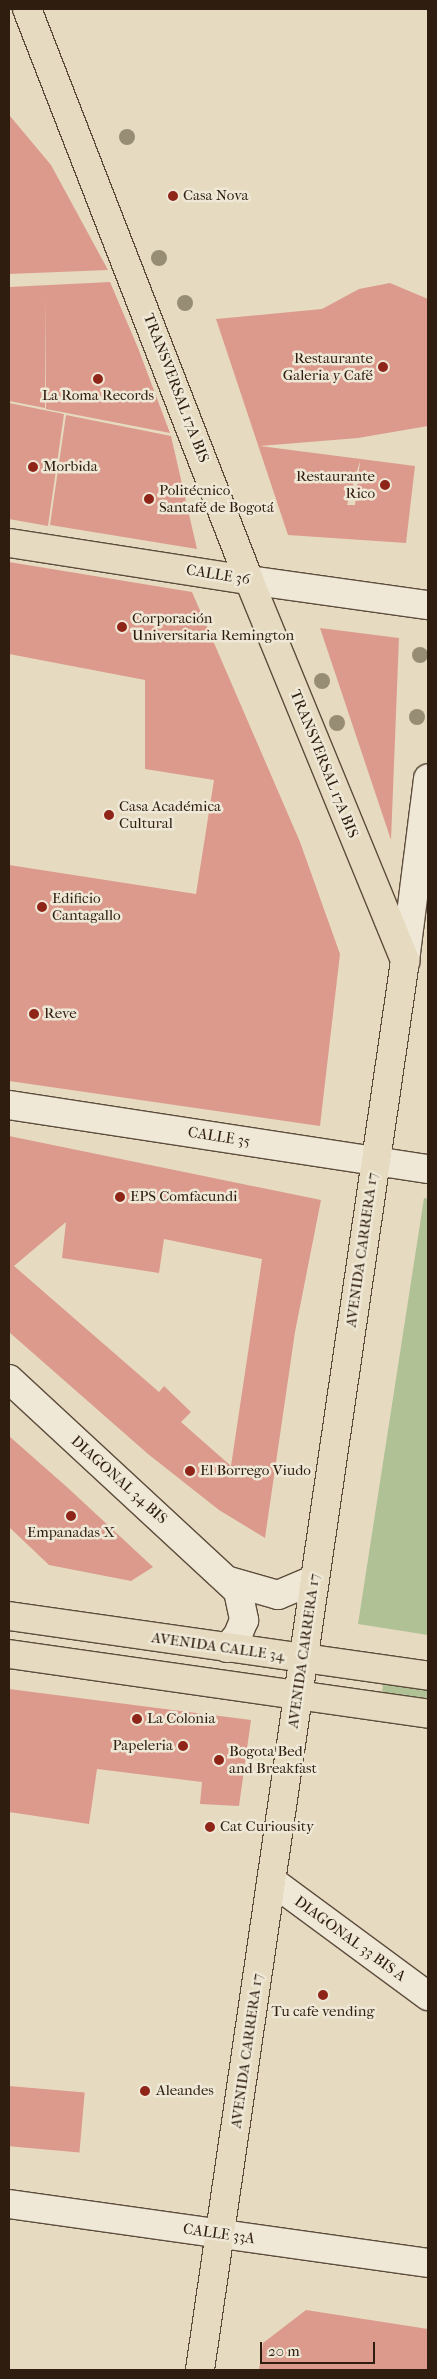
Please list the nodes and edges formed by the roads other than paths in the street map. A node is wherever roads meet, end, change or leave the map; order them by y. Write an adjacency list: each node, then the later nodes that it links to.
1 (27, 9): 3 (main road, TRANSVERSAL 17A BIS)
2 (9, 543): 3 (main road, CALLE 36)
3 (249, 580): 4 (street, CALLE 36); 6 (main road, TRANSVERSAL 17A BIS)
4 (428, 605)
5 (428, 778): 6 (street)
6 (404, 961): 8 (main road, AVENIDA CARRERA 17)
7 (9, 1105): 8 (street, CALLE 35)
8 (375, 1161): 9 (street, CALLE 35); 11 (main road, AVENIDA CARRERA 17)
9 (428, 1169)
10 (9, 1380): 12 (street, DIAGONAL 34 BIS)
11 (314, 1580): 12 (street, DIAGONAL 34 BIS); 16 (main road, AVENIDA CARRERA 17)
12 (229, 1581): 14 (street, DIAGONAL 34 BIS)
13 (9, 1616): 14 (main road, AVENIDA CALLE 34)
14 (227, 1648): 16 (main road, AVENIDA CALLE 34)
15 (9, 1654): 18 (main road)
16 (303, 1658): 17 (main road, AVENIDA CALLE 34); 18 (main road, AVENIDA CARRERA 17)
17 (428, 1676)
18 (298, 1694): 19 (main road); 20 (main road, AVENIDA CARRERA 17)
19 (428, 1714)
20 (272, 1881): 21 (street, DIAGONAL 33 BIS A); 23 (main road, AVENIDA CARRERA 17)
21 (428, 1996)
22 (9, 2204): 23 (street, CALLE 33A)
23 (220, 2234): 24 (street, CALLE 33A); 25 (main road, AVENIDA CARRERA 17)
24 (428, 2263)
25 (200, 2370)

